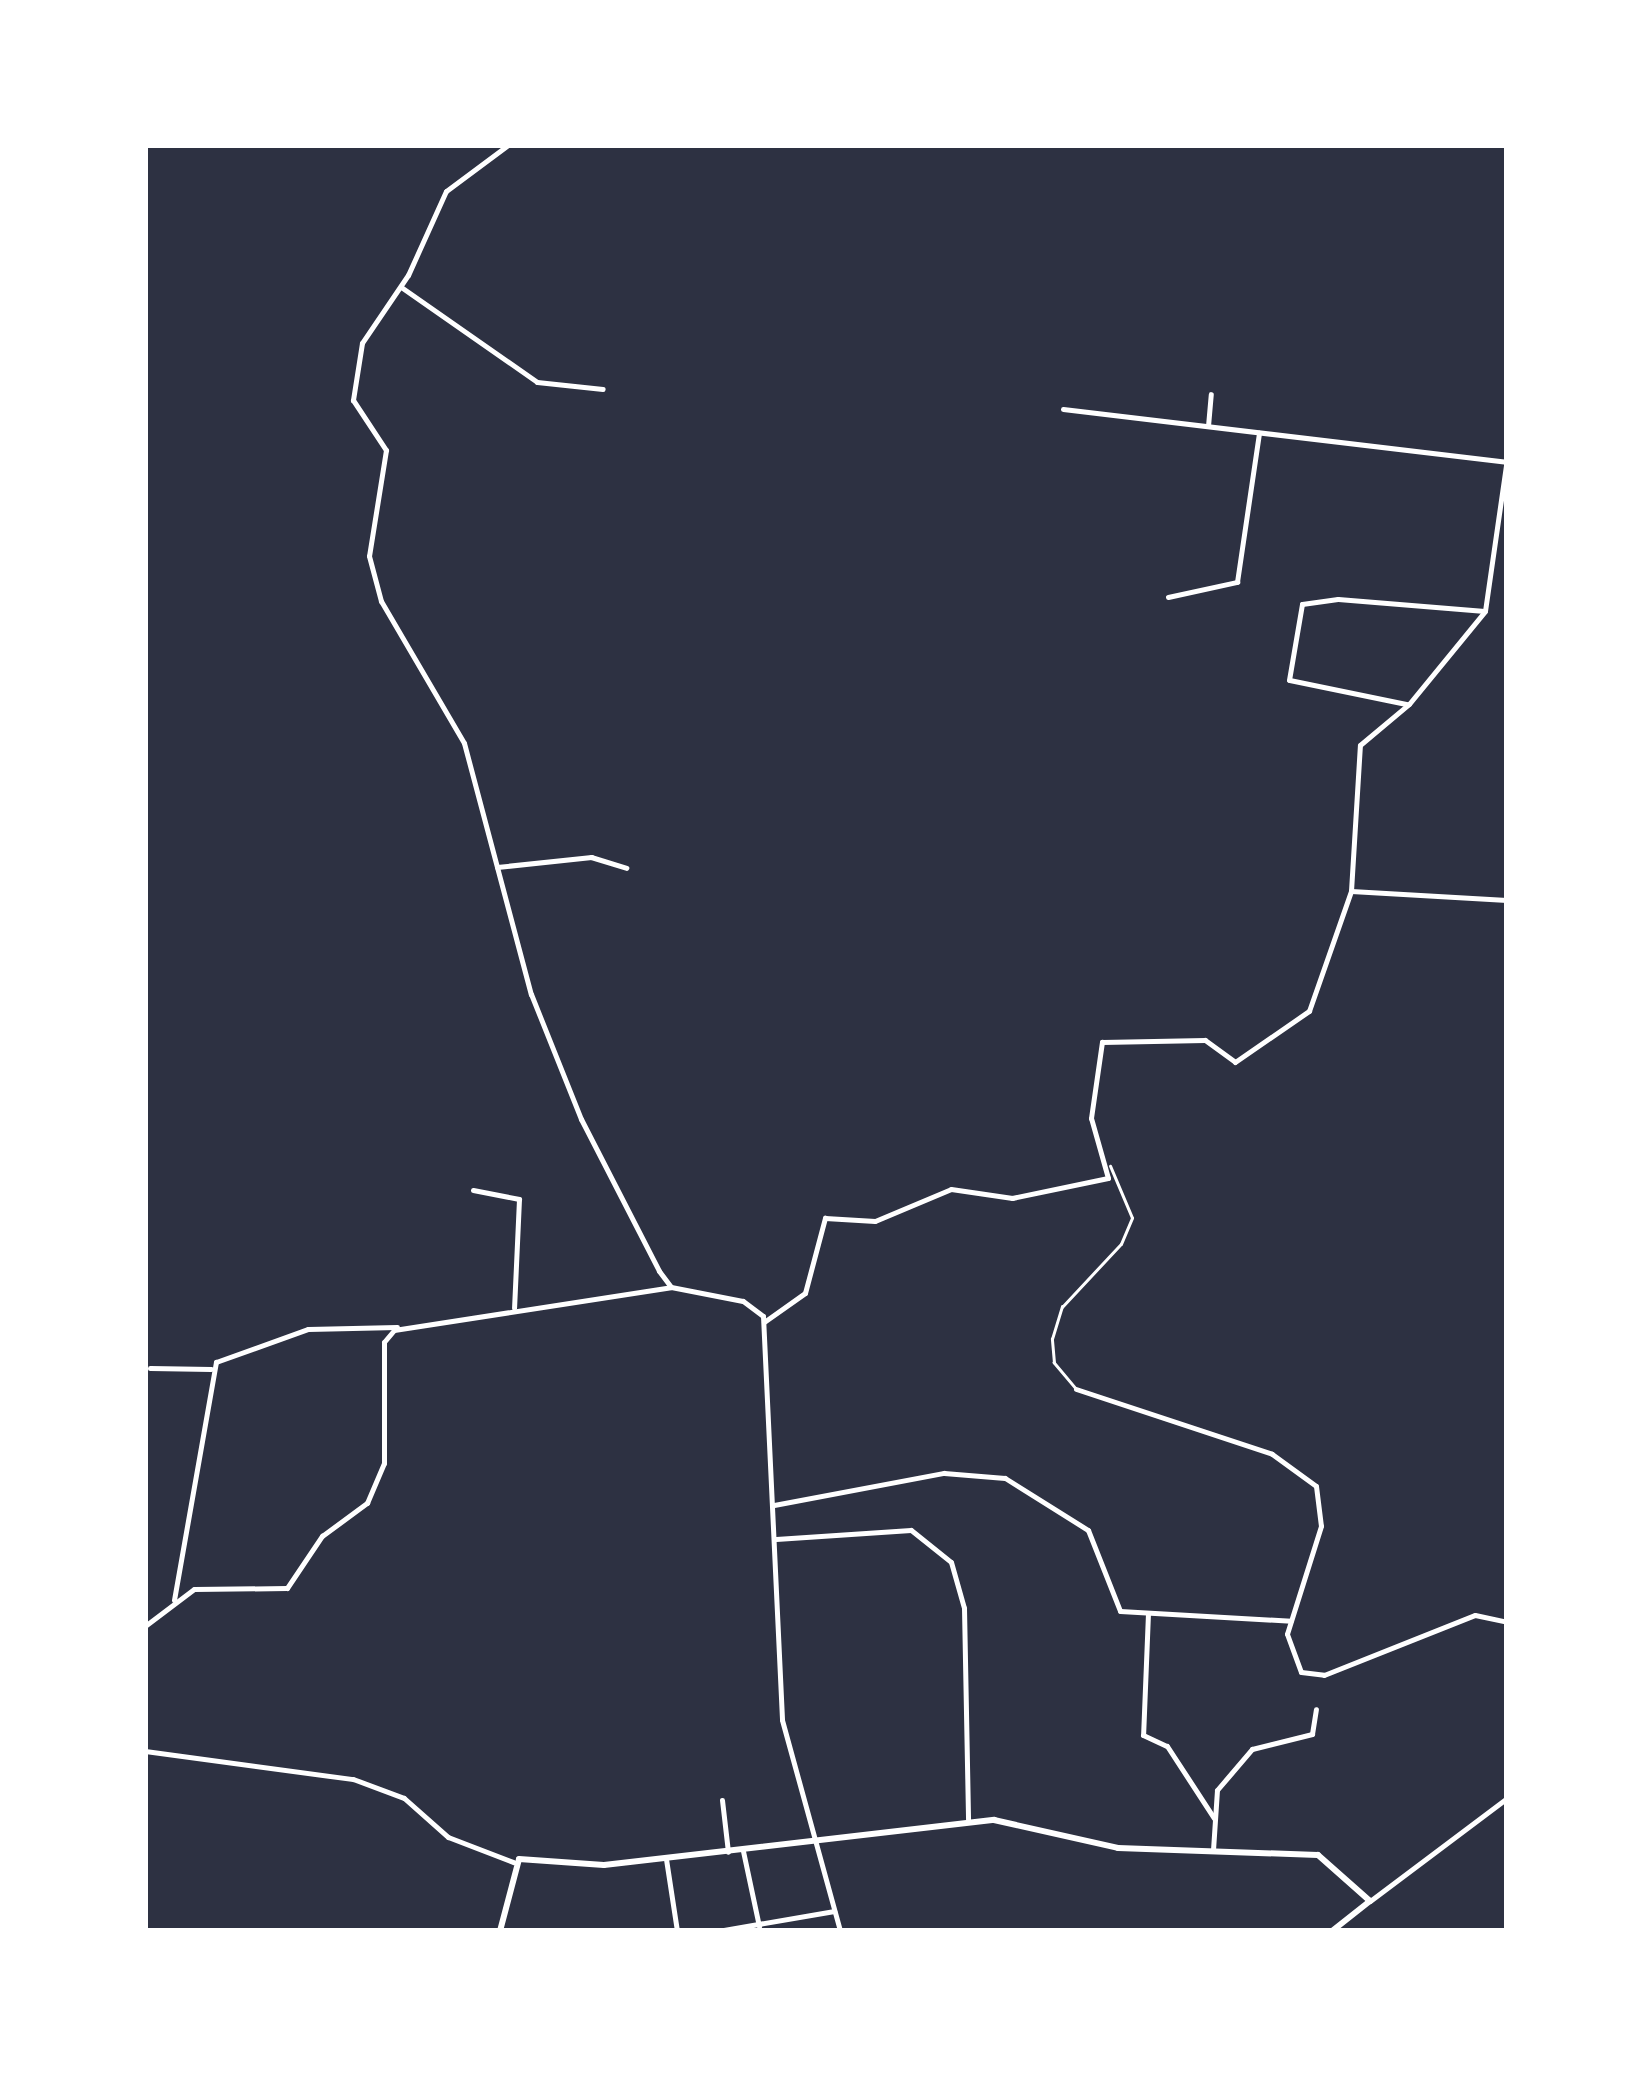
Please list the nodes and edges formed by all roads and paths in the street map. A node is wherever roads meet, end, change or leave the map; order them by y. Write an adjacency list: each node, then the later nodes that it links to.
1 (508, 145): 2 (street)
2 (401, 287): 3 (street); 12 (street)
3 (603, 388)
4 (1211, 394): 6 (street)
5 (1062, 409): 6 (street)
6 (1208, 426): 7 (street)
7 (1259, 432): 8 (street); 9 (street)
8 (1507, 460): 10 (street)
9 (1168, 596)
10 (1485, 611): 11 (street); 11 (street)
11 (1409, 704): 14 (street)
12 (498, 867): 13 (street); 18 (street)
13 (626, 868)
14 (1351, 891): 15 (street); 16 (street)
15 (1507, 900)
16 (1110, 1166): 20 (street); 24 (lane)
17 (473, 1190): 19 (street)
18 (671, 1287): 19 (street); 20 (street)
19 (514, 1308): 21 (street)
20 (764, 1322): 25 (street)
21 (400, 1327): 23 (street); 27 (street)
22 (150, 1368): 23 (street)
23 (210, 1369): 27 (street)
24 (1076, 1388): 29 (street)
25 (774, 1505): 26 (street); 28 (street)
26 (776, 1539): 37 (street); 38 (street)
27 (174, 1600): 31 (street)
28 (1148, 1613): 29 (street); 36 (street)
29 (1291, 1621): 30 (street)
30 (1507, 1622)
31 (145, 1626)
32 (1316, 1709): 36 (street)
33 (145, 1751): 43 (street)
34 (1507, 1798): 44 (street)
35 (722, 1800): 41 (street)
36 (1214, 1818): 39 (street)
37 (968, 1821): 38 (street); 39 (street)
38 (812, 1843): 40 (street); 45 (street)
39 (1213, 1850): 44 (street)
40 (742, 1851): 41 (street); 46 (street)
41 (728, 1852): 42 (street)
42 (666, 1858): 43 (street); 48 (street)
43 (513, 1862): 47 (street)
44 (1370, 1901): 53 (street)
45 (834, 1911): 46 (street); 50 (street)
46 (759, 1926): 49 (street)
47 (500, 1931)
48 (677, 1931)
49 (718, 1931)
50 (840, 1931)
51 (1204, 1931): 52 (street)
52 (1308, 1931)
53 (1332, 1931)

